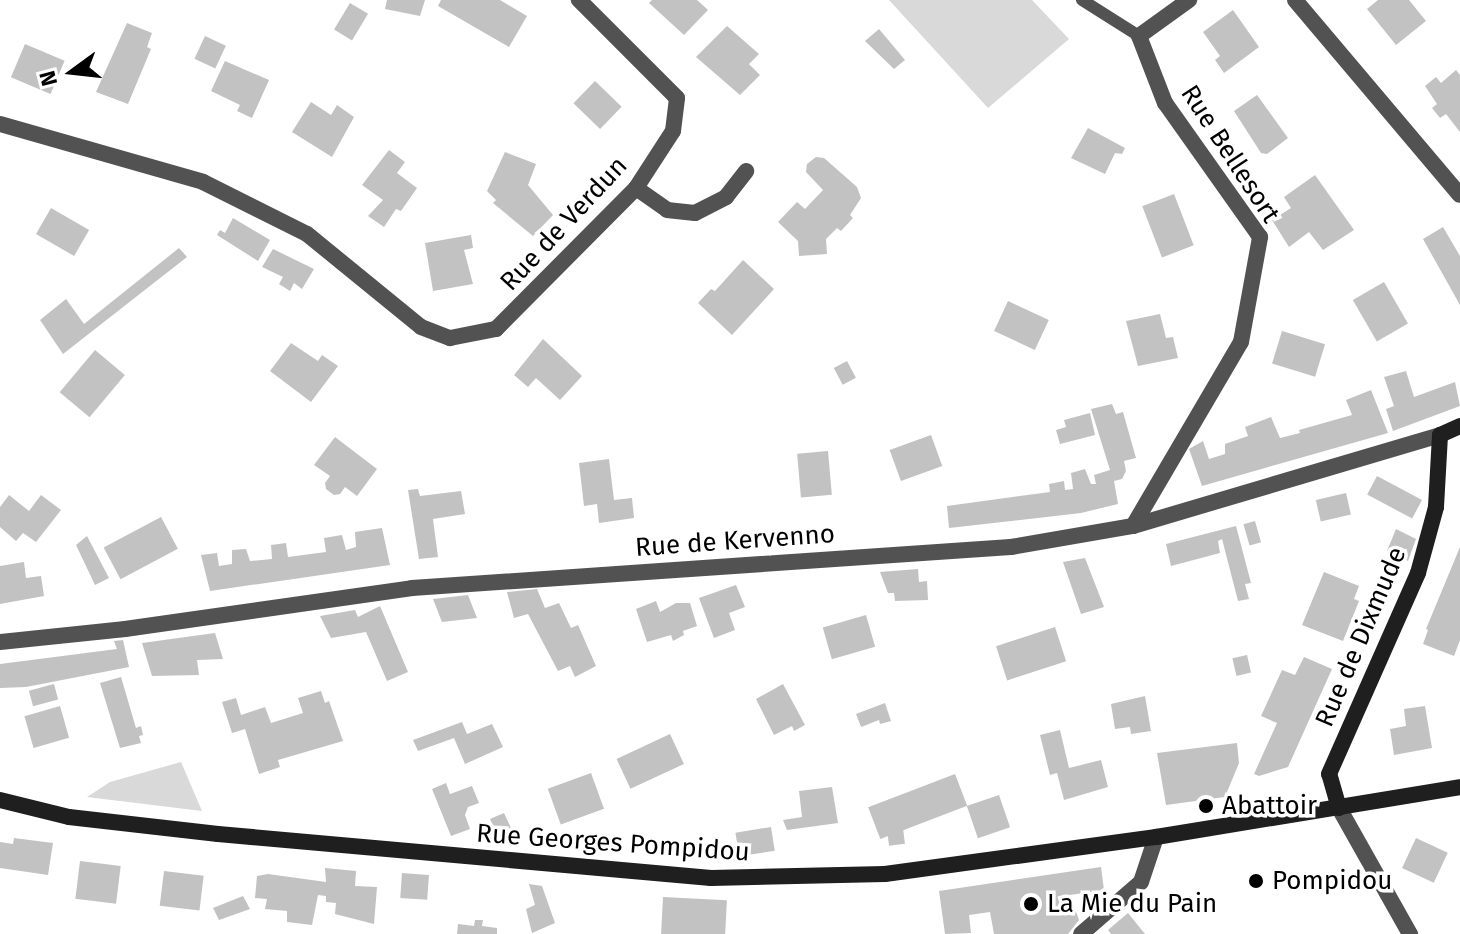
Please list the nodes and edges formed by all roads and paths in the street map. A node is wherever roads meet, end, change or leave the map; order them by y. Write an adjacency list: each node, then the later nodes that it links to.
1 (579, 0): 8 (street, Rue de Verdun)
2 (1082, 0): 5 (lane)
3 (1189, 0): 5 (street)
4 (1295, 0): 9 (street)
5 (1139, 36): 12 (street, Rue Bellesort)
6 (0, 124): 8 (street, Rue de Verdun)
7 (746, 171): 8 (street)
8 (636, 188)
9 (1460, 195)
10 (1460, 426): 11 (main road, Rue de Kervenno)
11 (1440, 435): 12 (street, Rue de Kervenno); 16 (main road, Rue de Dixmude)
12 (1133, 526): 13 (street, Rue de Kervenno)
13 (0, 642)
14 (1460, 787): 16 (main road, Rue Georges Pompidou)
15 (0, 800): 17 (main road, Rue Georges Pompidou)
16 (1339, 808): 17 (main road, Rue Georges Pompidou); 19 (street)
17 (1156, 837): 18 (street)
18 (1081, 934)
19 (1410, 934)

